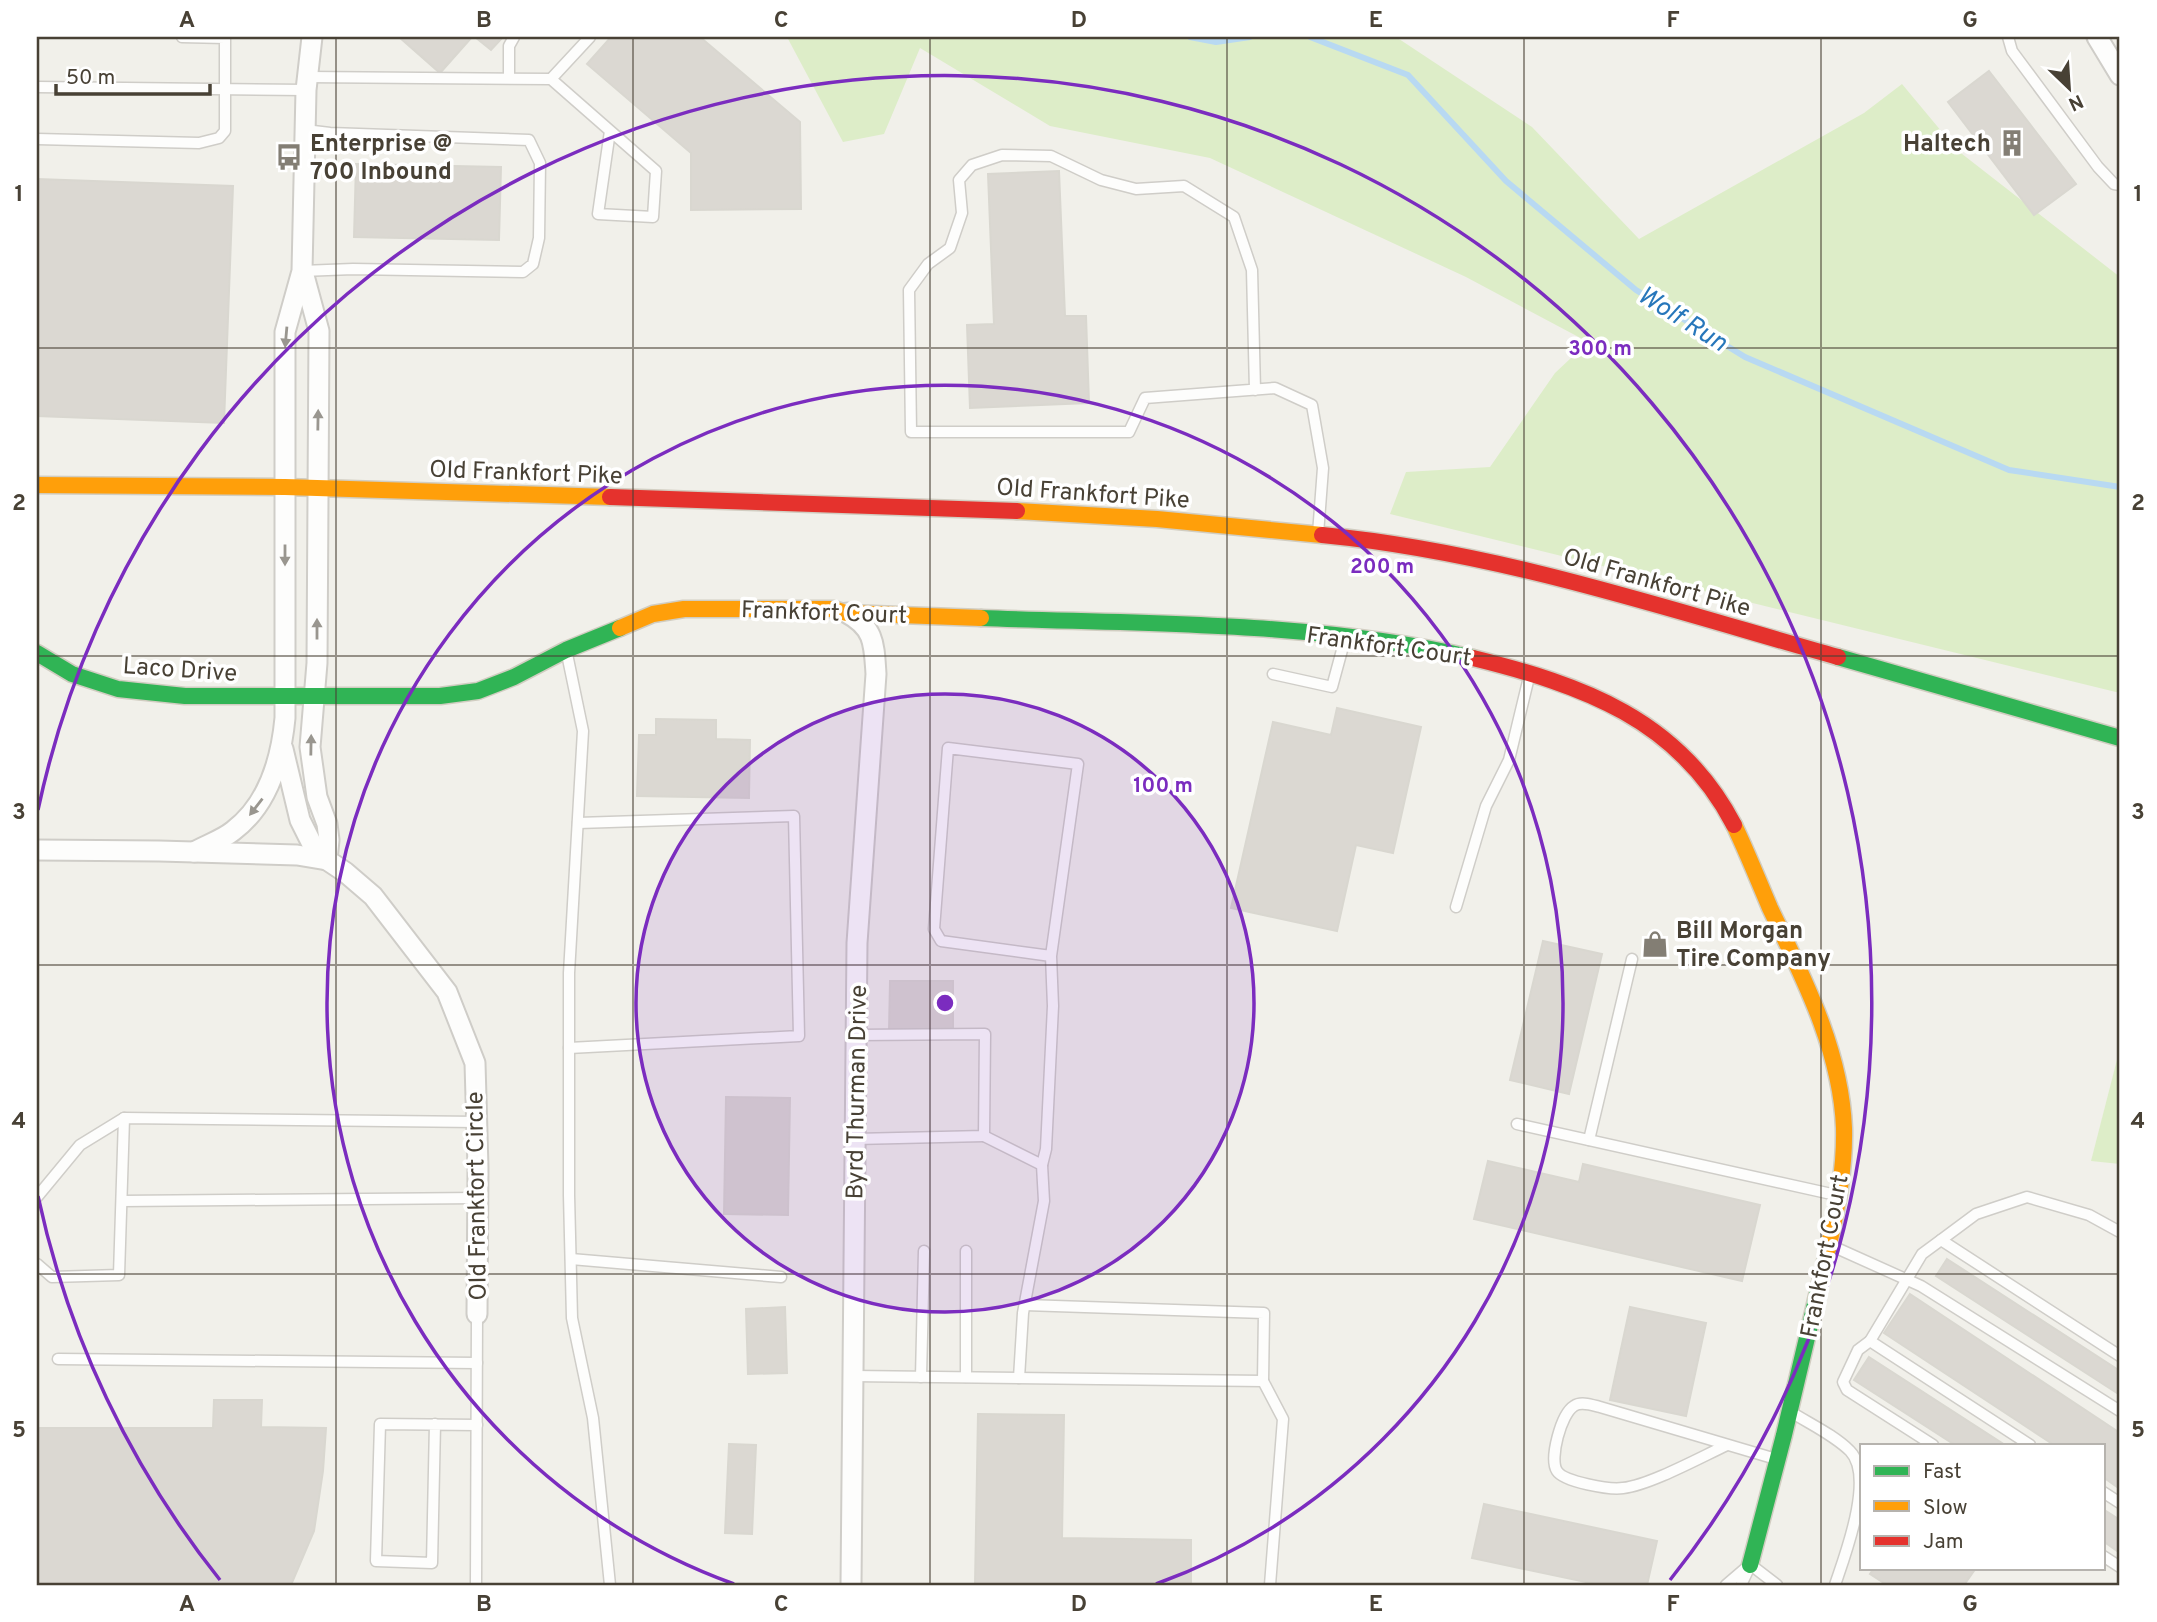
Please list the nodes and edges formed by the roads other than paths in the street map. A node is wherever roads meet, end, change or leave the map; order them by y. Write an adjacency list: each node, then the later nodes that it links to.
1 (182, 37): 12 (lane)
2 (312, 37): 10 (street)
3 (514, 37): 8 (lane)
4 (590, 37): 9 (lane)
5 (2008, 37): 16 (lane)
6 (2097, 37): 7 (street)
7 (2120, 75)
8 (509, 78): 9 (lane); 10 (lane)
9 (551, 79): 14 (lane)
10 (307, 83): 12 (lane); 13 (street)
11 (37, 87): 12 (lane)
12 (225, 88): 15 (lane)
13 (305, 130): 17 (street); 17 (lane)
14 (610, 131): 14 (lane)
15 (37, 139)
16 (2120, 185)
17 (302, 271): 20 (street, one-way to 20); 21 (street, one-way to 17)
18 (1255, 390): 18 (lane); 22 (lane)
19 (37, 485): 20 (street, Old Frankfort Pike)
20 (285, 486): 21 (street, Old Frankfort Pike); 29 (street, one-way to 29)
21 (317, 488): 22 (street, Old Frankfort Pike); 30 (street, one-way to 21)
22 (1318, 535): 31 (street, Old Frankfort Pike)
23 (846, 613): 24 (street, Frankfort Court); 25 (street, Frankfort Court); 40 (street, Byrd Thurman Drive)
24 (1345, 638): 27 (street, Frankfort Court); 28 (lane)
25 (566, 650): 30 (street, Frankfort Court); 33 (lane)
26 (37, 653): 29 (street, Laco Drive)
27 (1530, 673): 37 (lane); 49 (street, Frankfort Court)
28 (1273, 674)
29 (285, 696): 30 (street, Frankfort Court); 32 (street)
30 (314, 697): 36 (street, one-way to 30)
31 (2120, 738)
32 (282, 744): 35 (street, one-way to 35); 36 (street, Old Frankfort Circle)
33 (578, 823): 41 (lane); 41 (lane)
34 (37, 850): 35 (street, Old Frankfort Circle)
35 (194, 852): 36 (street, Old Frankfort Circle)
36 (327, 860): 43 (street, Old Frankfort Circle)
37 (1456, 907)
38 (1051, 956): 38 (lane); 48 (lane)
39 (1632, 959): 47 (lane)
40 (856, 1035): 45 (lane); 46 (street, Byrd Thurman Drive)
41 (569, 1048): 58 (lane)
42 (124, 1118): 43 (lane); 50 (lane); 52 (lane)
43 (477, 1122): 51 (street, Old Frankfort Circle)
44 (1517, 1124): 47 (lane)
45 (984, 1136): 46 (lane); 48 (lane)
46 (855, 1139): 68 (street, Byrd Thurman Drive)
47 (1589, 1140): 49 (lane)
48 (1042, 1165): 62 (lane)
49 (1840, 1196): 55 (street, Frankfort Court)
50 (37, 1197)
51 (478, 1198): 52 (lane); 63 (street, Old Frankfort Circle)
52 (122, 1201): 59 (lane)
53 (2120, 1232): 54 (lane)
54 (1941, 1240): 61 (lane); 65 (lane)
55 (1829, 1245): 61 (lane); 74 (street, Frankfort Court)
56 (924, 1251): 69 (lane)
57 (966, 1251): 70 (lane)
58 (570, 1259): 60 (lane); 87 (lane)
59 (37, 1264)
60 (781, 1277)
61 (1906, 1279): 64 (lane); 73 (lane)
62 (1025, 1305): 71 (lane); 72 (lane)
63 (477, 1314): 67 (lane, Old Frankfort Circle)
64 (1870, 1341): 77 (lane); 78 (lane)
65 (2120, 1356)
66 (58, 1360): 67 (lane)
67 (477, 1363): 76 (lane, Old Frankfort Circle)
68 (853, 1376): 69 (lane); 88 (street, Byrd Thurman Drive)
69 (921, 1377): 70 (lane)
70 (966, 1377): 71 (lane)
71 (1019, 1378): 72 (lane)
72 (1263, 1381): 89 (lane)
73 (2120, 1411)
74 (1791, 1412): 80 (street, Frankfort Court); 94 (lane)
75 (435, 1424): 75 (lane); 76 (lane)
76 (477, 1425): 86 (lane, Old Frankfort Circle)
77 (1931, 1444)
78 (2029, 1444)
79 (1727, 1445): 79 (lane); 80 (lane)
80 (1779, 1461): 84 (street, Frankfort Court)
81 (2104, 1493): 82 (lane)
82 (2120, 1503)
83 (2104, 1557): 85 (lane)
84 (1750, 1564): 90 (lane); 91 (lane); 92 (lane); 93 (lane)
85 (2120, 1567)
86 (476, 1585)
87 (610, 1585)
88 (851, 1585)
89 (1270, 1585)
90 (1726, 1585)
91 (1741, 1585)
92 (1753, 1585)
93 (1777, 1585)
94 (1835, 1585)

